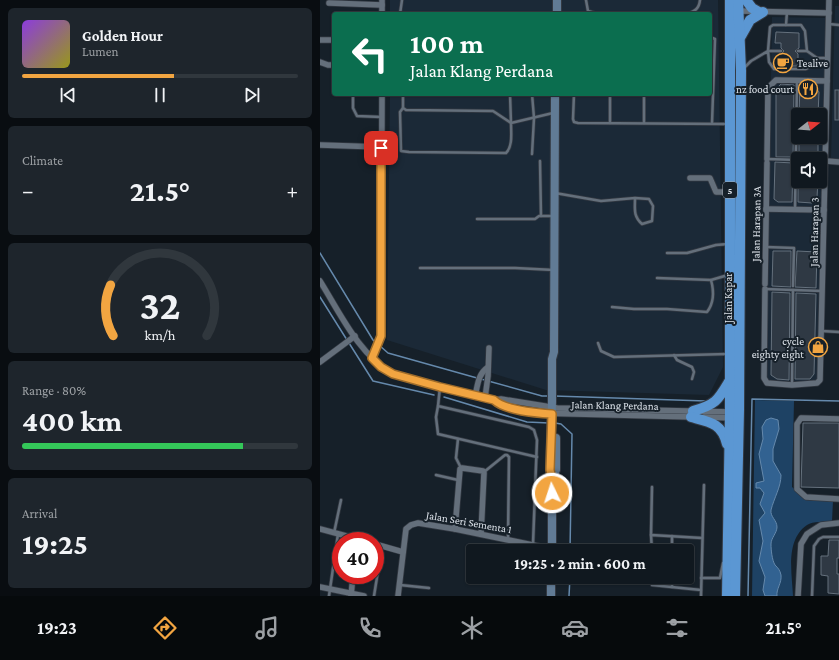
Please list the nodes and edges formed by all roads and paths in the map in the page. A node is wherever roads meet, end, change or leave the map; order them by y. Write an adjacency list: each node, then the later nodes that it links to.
1 (402, 0): 11 (lane)
2 (557, 0): 12 (street)
3 (586, 0): 13 (lane)
4 (700, 0): 14 (lane)
5 (731, 0): 15 (street); 34 (highway, Jalan Kapar / 5)
6 (738, 0): 15 (highway, Jalan Kapar / 5)
7 (746, 0): 16 (highway)
8 (829, 0): 18 (street, Jalan Harapan 3)
9 (382, 2): 10 (street)
10 (329, 3)
11 (400, 12)
12 (556, 12)
13 (592, 12)
14 (692, 12)
15 (738, 12): 16 (street); 25 (highway, Jalan Kapar / 5); 34 (street)
16 (761, 12): 17 (street); 25 (highway)
17 (787, 12): 18 (street); 20 (lane)
18 (829, 13): 19 (street, Jalan Harapan 3)
19 (829, 24): 21 (lane); 31 (street, Jalan Harapan 3)
20 (786, 25): 26 (lane); 29 (lane)
21 (839, 25)
22 (712, 38): 54 (lane)
23 (320, 40): 24 (street)
24 (332, 40)
25 (739, 40): 35 (highway, Jalan Kapar / 5)
26 (768, 51): 27 (lane); 30 (lane); 35 (lane)
27 (781, 51)
28 (798, 51): 29 (lane)
29 (807, 51): 30 (lane)
30 (817, 58): 31 (lane)
31 (828, 58): 37 (street, Jalan Harapan 3)
32 (320, 62): 33 (street)
33 (332, 65)
34 (730, 65): 55 (highway, Jalan Kapar / 5)
35 (741, 71): 112 (highway, Jalan Kapar / 5)
36 (796, 80): 37 (street, Jalan Harapan 3A); 58 (lane); 63 (street, Jalan Harapan 3A)
37 (828, 81): 59 (street, Jalan Harapan 3)
38 (353, 96): 49 (lane)
39 (382, 96): 49 (street)
40 (403, 96): 47 (lane)
41 (510, 96): 51 (lane)
42 (532, 96): 50 (lane)
43 (556, 96): 48 (street)
44 (574, 96): 52 (lane)
45 (610, 96): 52 (lane)
46 (644, 96): 53 (lane)
47 (403, 108): 51 (lane); 51 (lane)
48 (555, 113): 50 (lane); 70 (street)
49 (382, 117): 57 (street)
50 (534, 118): 51 (lane); 60 (lane)
51 (511, 123)
52 (610, 123): 53 (lane)
53 (644, 123): 54 (lane)
54 (712, 123): 55 (lane)
55 (730, 124): 69 (highway, Jalan Kapar / 5)
56 (320, 145): 57 (street)
57 (381, 148): 99 (street)
58 (797, 152)
59 (824, 152)
60 (532, 154)
61 (791, 160): 63 (lane)
62 (540, 161): 75 (lane)
63 (767, 161): 72 (street, Jalan Harapan 3A)
64 (827, 161): 65 (street)
65 (839, 162)
66 (690, 178): 69 (street)
67 (796, 188): 73 (lane)
68 (824, 188): 74 (street, Jalan Harapan 3)
69 (730, 192): 78 (highway, Jalan Kapar / 5)
70 (555, 193): 71 (lane); 76 (street)
71 (635, 198): 71 (lane)
72 (766, 209): 73 (street); 79 (street, Jalan Harapan 3A)
73 (795, 210): 74 (street)
74 (824, 210): 90 (street, Jalan Harapan 3)
75 (541, 216): 76 (lane); 77 (lane)
76 (555, 216): 82 (street)
77 (477, 219)
78 (730, 244): 80 (lane); 83 (highway, Jalan Kapar / 5)
79 (766, 247): 87 (lane); 88 (street, Jalan Harapan 3A)
80 (667, 253)
81 (420, 268): 82 (lane)
82 (554, 270): 110 (street)
83 (730, 275): 85 (lane); 97 (highway, Jalan Kapar / 5)
84 (657, 278): 85 (lane)
85 (712, 280): 91 (lane)
86 (320, 281): 94 (street, Jalan Klang Perdana)
87 (793, 286)
88 (765, 287): 89 (lane); 105 (street, Jalan Harapan 3A)
89 (793, 290): 90 (lane); 105 (lane)
90 (822, 291): 92 (street, Jalan Harapan 3)
91 (612, 307)
92 (821, 331): 93 (lane); 104 (street, Jalan Harapan 3)
93 (839, 332)
94 (352, 338): 99 (street, Jalan Klang Perdana); 100 (street)
95 (598, 344): 98 (lane)
96 (489, 348): 101 (street)
97 (730, 354): 98 (lane); 103 (highway, Jalan Kapar / 5)
98 (674, 355): 102 (lane)
99 (372, 358): 106 (street, Jalan Klang Perdana)
100 (320, 362)
101 (488, 367): 107 (street); 108 (street)
102 (692, 379)
103 (730, 380): 111 (highway); 112 (highway, Jalan Kapar / 5)
104 (820, 380): 105 (street, Jalan Harapan 3A)
105 (792, 385)
106 (440, 387): 107 (street, Jalan Klang Perdana); 109 (lane)
107 (476, 396): 108 (street, Jalan Klang Perdana)
108 (485, 398): 110 (street, Jalan Klang Perdana)
109 (438, 406): 114 (lane); 118 (lane)
110 (554, 414): 111 (street, Jalan Klang Perdana); 141 (street)
111 (692, 414): 112 (street, Jalan Klang Perdana); 116 (highway)
112 (734, 415): 116 (highway, Jalan Kapar / 5); 166 (highway, Jalan Kapar / 5)
113 (839, 419): 125 (street)
114 (458, 439): 115 (lane); 119 (lane)
115 (508, 450): 117 (lane); 118 (lane)
116 (730, 452): 138 (highway, Jalan Kapar / 5)
117 (507, 455): 120 (lane); 137 (lane)
118 (537, 457): 140 (lane)
119 (461, 468): 120 (street); 122 (street)
120 (484, 472): 132 (street)
121 (436, 475): 122 (lane)
122 (458, 480): 129 (street)
123 (704, 485): 136 (lane)
124 (652, 487): 133 (lane)
125 (839, 499)
126 (341, 500): 131 (lane)
127 (839, 523): 167 (street)
128 (320, 529): 130 (street)
129 (456, 529): 132 (street, Jalan Seri Sementa 1); 145 (street, Jalan Seri Sementa 1)
130 (332, 532)
131 (336, 532)
132 (481, 534): 137 (street, Jalan Seri Sementa 1)
133 (651, 535): 134 (lane); 142 (lane)
134 (672, 536): 136 (lane); 143 (lane)
135 (839, 537): 168 (lane)
136 (702, 538): 147 (lane)
137 (508, 539): 139 (street, Jalan Seri Sementa 1)
138 (728, 541): 147 (lane); 165 (highway, Jalan Kapar / 5)
139 (529, 544)
140 (533, 544)
141 (552, 544)
142 (652, 544)
143 (672, 544)
144 (384, 547): 145 (street)
145 (403, 552): 152 (street, Jalan Seri Sementa 1)
146 (332, 570): 156 (lane)
147 (701, 578): 157 (lane)
148 (352, 584): 158 (street)
149 (376, 584): 161 (lane)
150 (551, 584): 163 (street)
151 (652, 584): 154 (lane)
152 (399, 585): 155 (lane); 162 (street, Jalan Seri Sementa 1)
153 (320, 587): 156 (street)
154 (672, 587): 157 (lane)
155 (429, 588)
156 (330, 589): 158 (street); 159 (lane)
157 (701, 590): 164 (lane)
158 (351, 595): 160 (street)
159 (329, 596)
160 (364, 596)
161 (374, 596)
162 (398, 596)
163 (551, 596)
164 (701, 596)
165 (727, 596)
166 (735, 596)
167 (798, 596)
168 (812, 596)

